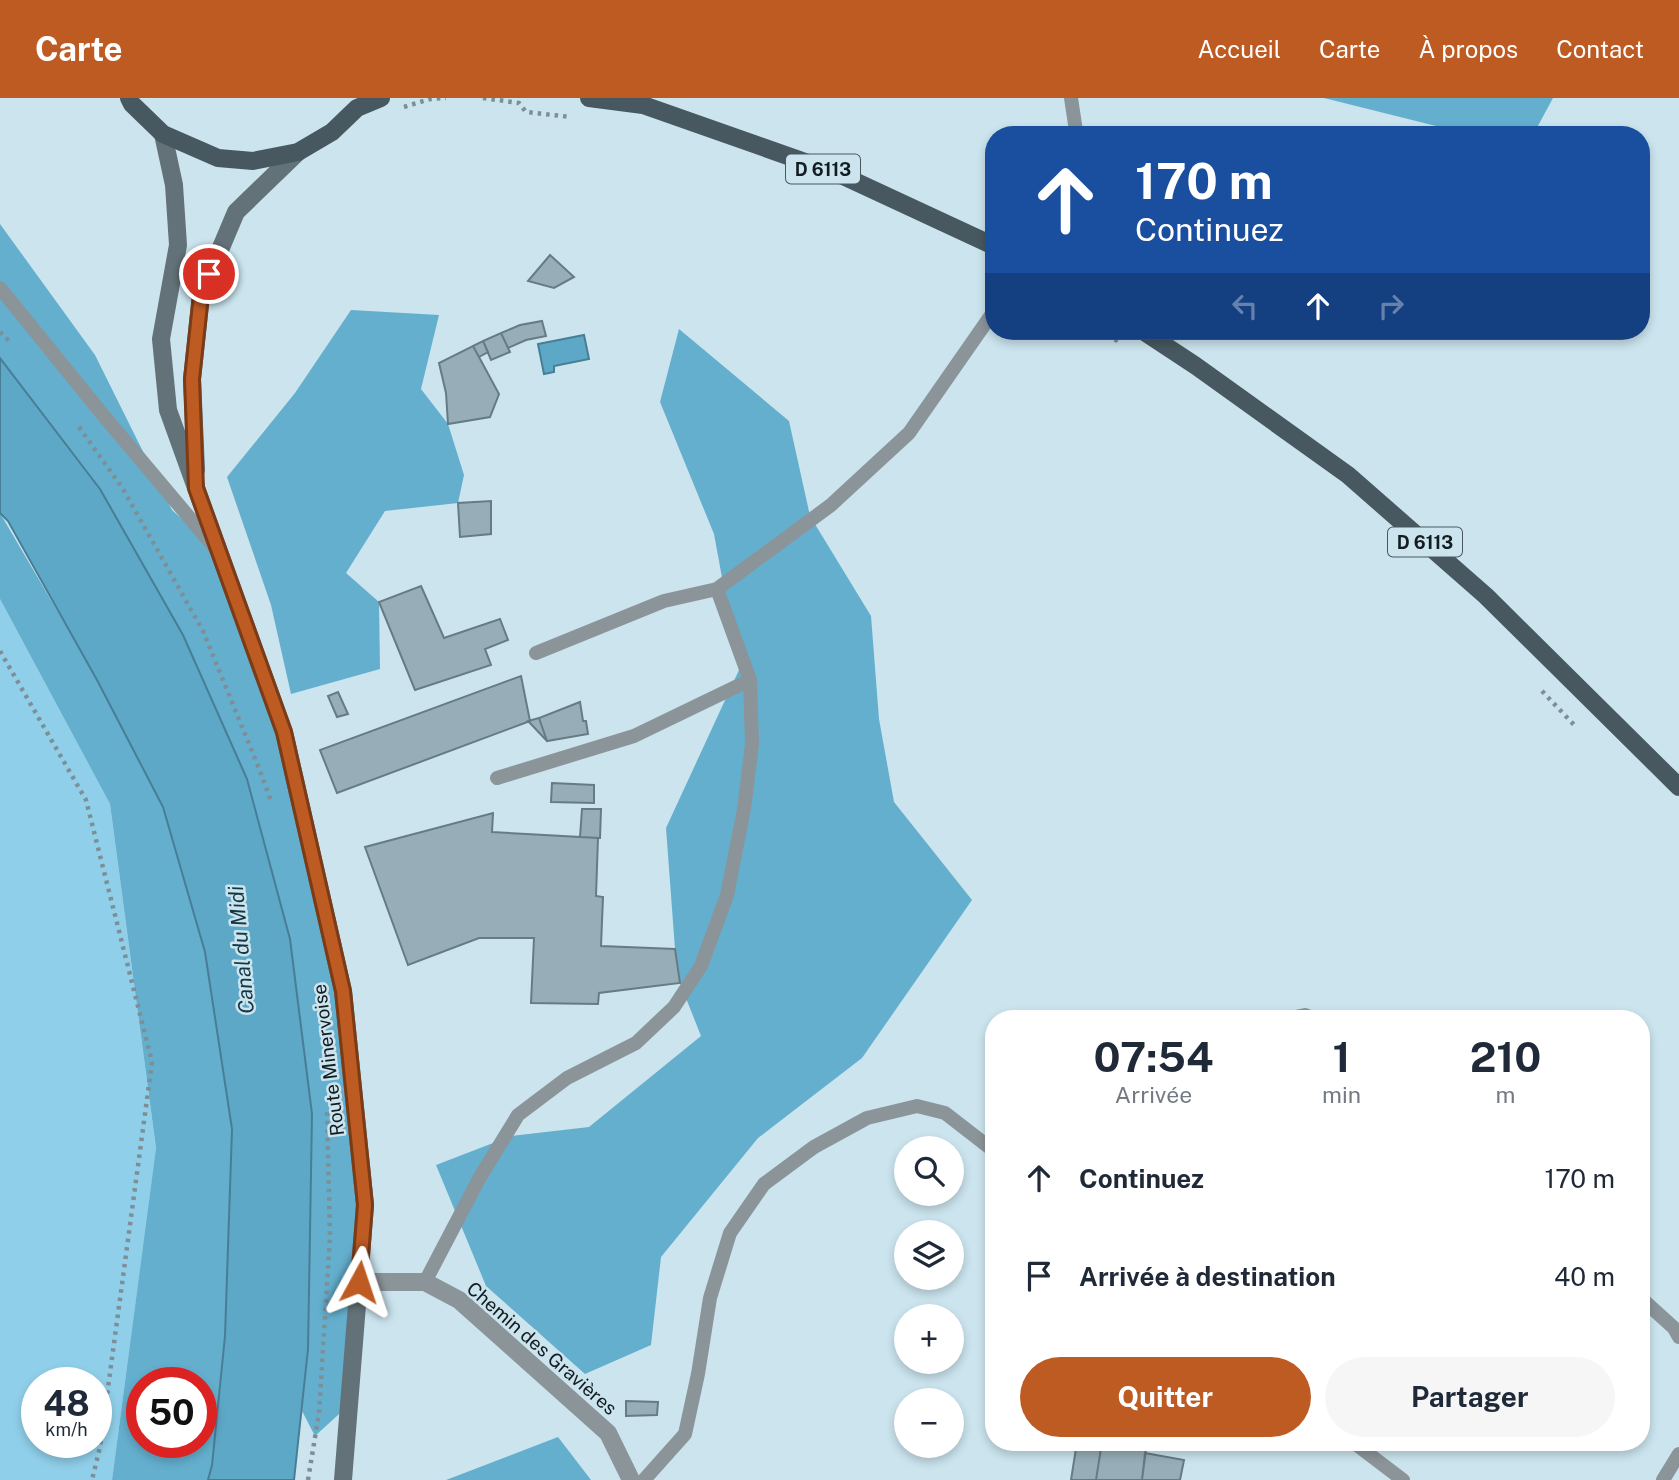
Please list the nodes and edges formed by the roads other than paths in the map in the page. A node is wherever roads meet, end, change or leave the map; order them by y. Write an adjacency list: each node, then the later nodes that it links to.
1 (129, 98): 8 (main road)
2 (381, 98): 6 (main road)
3 (589, 98): 5 (main road, D 6113)
4 (1071, 98): 7 (lane)
5 (638, 102): 10 (main road, D 6113)
6 (360, 103): 9 (main road)
7 (1075, 126)
8 (163, 134): 9 (main road); 14 (main road, Route Minervoise)
9 (298, 152): 14 (main road)
10 (985, 242)
11 (0, 288): 15 (lane)
12 (985, 324): 16 (lane)
13 (1157, 340): 20 (main road, D 6113)
14 (196, 488): 15 (main road, Route Minervoise)
15 (220, 554): 22 (main road, Route Minervoise)
16 (717, 589): 17 (lane); 18 (lane)
17 (536, 653)
18 (750, 680): 19 (lane); 23 (lane)
19 (497, 778)
20 (1679, 787)
21 (985, 1144): 30 (lane)
22 (359, 1282): 23 (street, Chemin des Gravières); 28 (main road, Route Minervoise)
23 (425, 1282): 29 (street, Chemin des Gravières)
24 (1650, 1306): 25 (lane)
25 (1679, 1337)
26 (1365, 1451): 31 (lane)
27 (1679, 1454): 32 (lane)
28 (343, 1480)
29 (631, 1480)
30 (644, 1480)
31 (1403, 1480)
32 (1663, 1480)

